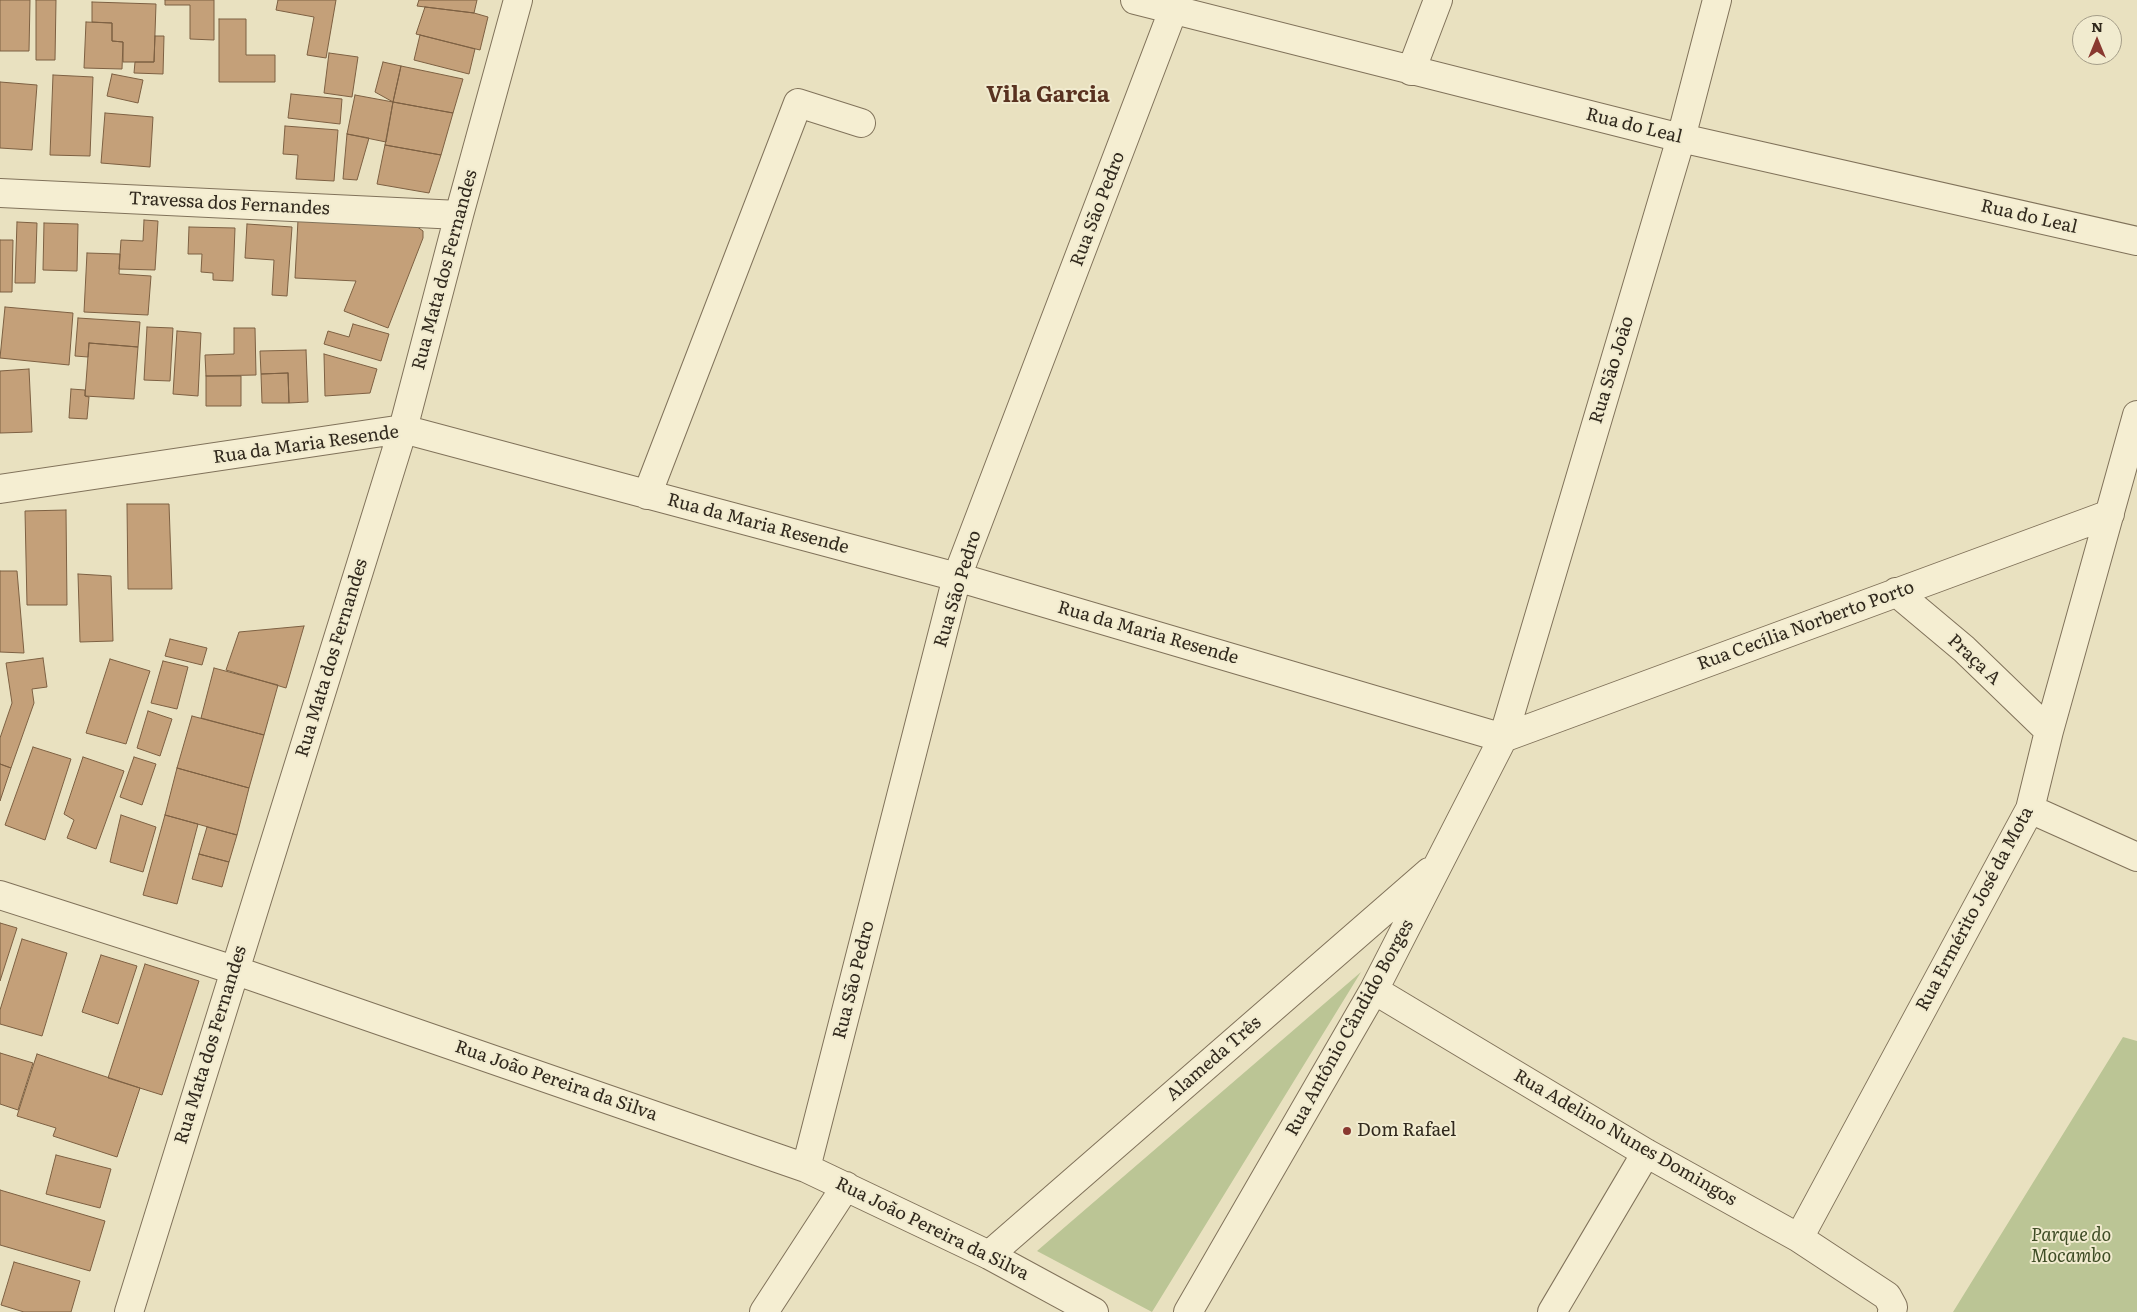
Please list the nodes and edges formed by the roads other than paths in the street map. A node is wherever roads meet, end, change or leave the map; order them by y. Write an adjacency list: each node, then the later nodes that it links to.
1 (518, 0): 10 (street, Rua Mata dos Fernandes)
2 (1135, 0): 5 (street, Rua do Leal)
3 (1438, 0): 6 (street)
4 (1717, 0): 8 (street, Rua São João)
5 (1175, 5): 6 (street, Rua do Leal); 17 (street, Rua São Pedro)
6 (1411, 71): 8 (street, Rua do Leal)
7 (861, 123): 15 (street)
8 (1681, 138): 11 (street, Rua do Leal); 20 (street, Rua São João)
9 (0, 193): 10 (street, Travessa dos Fernandes)
10 (458, 215): 13 (street, Rua Mata dos Fernandes)
11 (2137, 241)
12 (2137, 415): 16 (street, Rua Ermérito José da Mota)
13 (403, 430): 14 (street, Rua da Maria Resende); 15 (street, Rua da Maria Resende); 25 (street, Rua Mata dos Fernandes)
14 (0, 489)
15 (647, 495): 17 (street, Rua da Maria Resende)
16 (2110, 514): 18 (street, Rua Cecília Norberto Porto); 19 (street, Rua Ermérito José da Mota)
17 (957, 577): 20 (street, Rua da Maria Resende); 28 (street, Rua São Pedro)
18 (1896, 592): 19 (street, Praça A); 20 (street, Rua Cecília Norberto Porto)
19 (2049, 731): 21 (street, Rua Ermérito José da Mota)
20 (1503, 738): 23 (street, Rua Antônio Cândido Borges)
21 (2030, 809): 22 (street); 30 (street, Rua Ermérito José da Mota)
22 (2137, 858)
23 (1440, 863): 26 (street, Rua Antônio Cândido Borges); 31 (street, Alameda Três)
24 (0, 895): 25 (street, Rua João Pereira da Silva)
25 (234, 970): 28 (street, Rua João Pereira da Silva); 32 (street, Rua Mata dos Fernandes)
26 (1374, 990): 27 (street, Rua Adelino Nunes Domingos); 35 (street, Rua Antônio Cândido Borges)
27 (1646, 1153): 30 (street, Rua Adelino Nunes Domingos); 36 (street)
28 (806, 1168): 29 (street, Rua João Pereira da Silva)
29 (846, 1186): 31 (street, Rua João Pereira da Silva); 33 (street)
30 (1799, 1238): 37 (street, Rua Adelino Nunes Domingos)
31 (989, 1255): 34 (street, Rua João Pereira da Silva)
32 (129, 1312)
33 (764, 1312)
34 (1094, 1312)
35 (1188, 1312)
36 (1552, 1312)
37 (1892, 1312)

